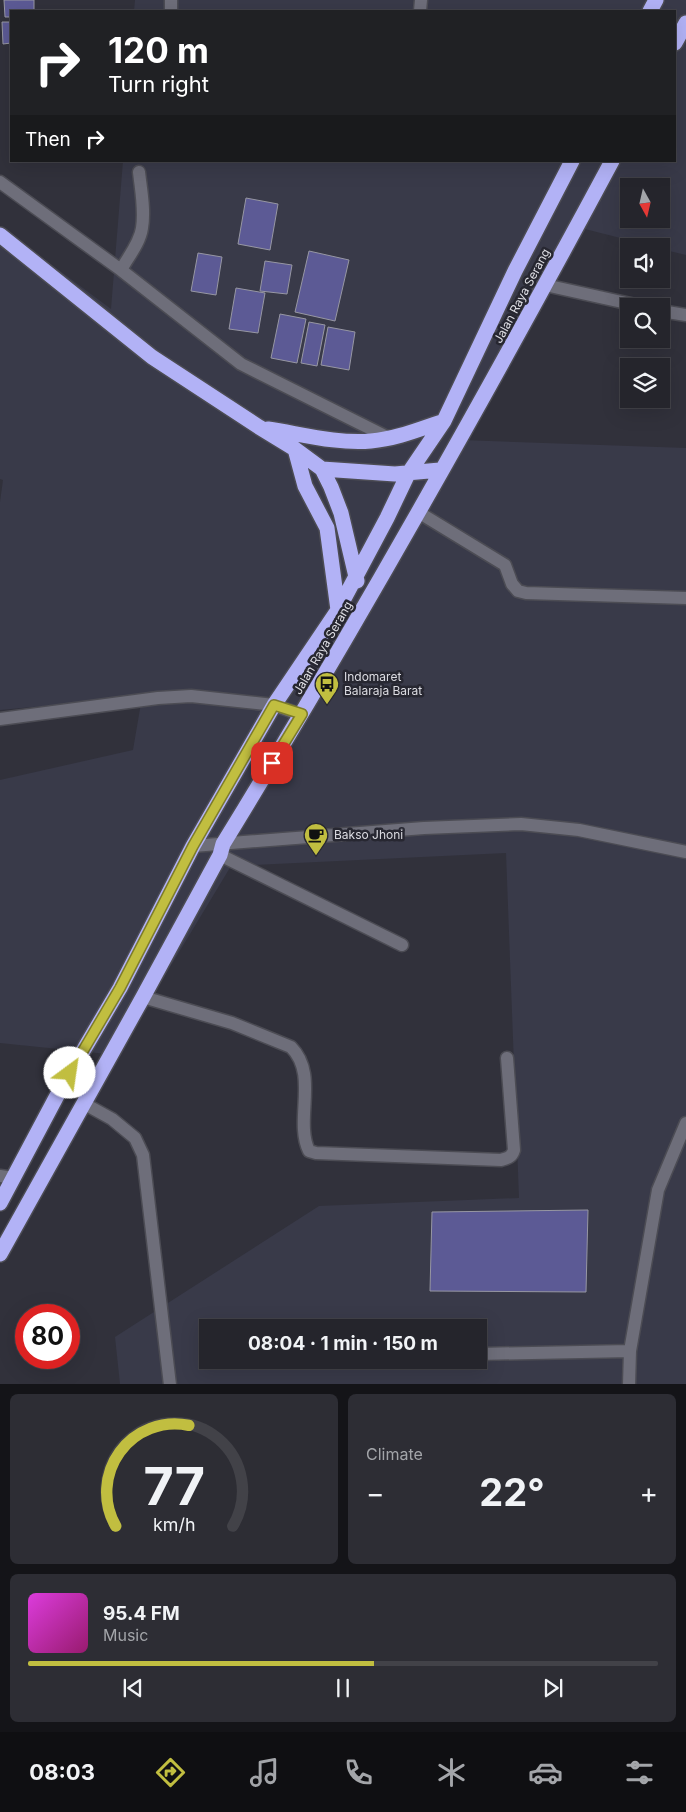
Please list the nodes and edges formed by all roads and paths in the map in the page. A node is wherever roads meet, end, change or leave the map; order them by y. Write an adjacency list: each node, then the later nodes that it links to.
1 (686, 23): 2 (highway)
2 (676, 42)
3 (571, 162): 13 (highway, Jalan Raya Serang)
4 (611, 162): 9 (highway, Jalan Raya Serang)
5 (139, 172): 8 (street)
6 (0, 182): 8 (street)
7 (0, 235): 14 (highway)
8 (120, 270): 15 (street)
9 (545, 285): 10 (street); 18 (highway, Jalan Raya Serang)
10 (620, 302)
11 (670, 312): 12 (street)
12 (686, 315)
13 (444, 421): 15 (highway); 19 (highway, Jalan Raya Serang)
14 (259, 427): 15 (highway); 16 (highway)
15 (389, 438)
16 (295, 449): 17 (highway); 23 (highway)
17 (322, 469): 19 (highway); 21 (highway)
18 (440, 470): 19 (highway); 20 (highway, Jalan Raya Serang)
19 (408, 474): 21 (highway, Jalan Raya Serang)
20 (418, 512): 22 (street); 24 (highway, Jalan Raya Serang)
21 (356, 576): 23 (highway, Jalan Raya Serang); 24 (highway)
22 (686, 598)
23 (338, 610): 25 (highway, Jalan Raya Serang)
24 (359, 615): 26 (highway, Jalan Raya Serang)
25 (274, 705): 26 (street); 27 (street); 28 (highway, Jalan Raya Serang)
26 (302, 714): 29 (highway, Jalan Raya Serang)
27 (0, 719)
28 (193, 846): 29 (street); 32 (highway, Jalan Raya Serang)
29 (221, 849): 30 (street); 31 (street); 33 (highway, Jalan Raya Serang)
30 (686, 852)
31 (402, 945)
32 (120, 988): 33 (highway); 35 (highway, Jalan Raya Serang)
33 (143, 997): 34 (street); 36 (highway, Jalan Raya Serang)
34 (507, 1058)
35 (60, 1090): 36 (highway); 38 (highway, Jalan Raya Serang)
36 (83, 1103): 40 (highway, Jalan Raya Serang); 43 (street)
37 (686, 1124): 41 (street)
38 (7, 1177): 39 (highway, Jalan Raya Serang)
39 (0, 1203)
40 (0, 1254)
41 (630, 1351): 42 (street); 44 (street)
42 (487, 1354)
43 (170, 1384)
44 (629, 1384)

